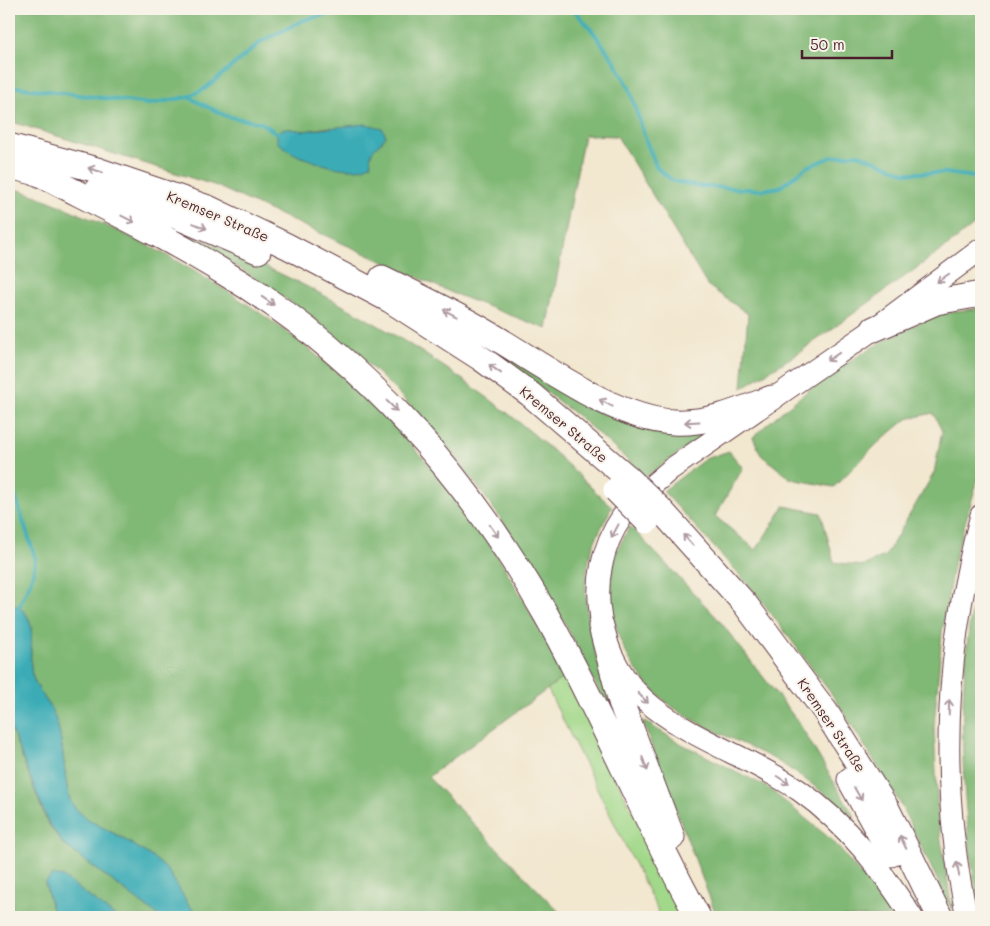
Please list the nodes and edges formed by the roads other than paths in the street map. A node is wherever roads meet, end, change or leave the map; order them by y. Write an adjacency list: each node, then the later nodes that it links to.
1 (9, 146): 4 (highway, Kremser Straße, one-way to 1)
2 (9, 166): 3 (highway, Kremser Straße)
3 (38, 173): 9 (highway, Kremser Straße, one-way to 9); 13 (highway, one-way to 13)
4 (208, 208): 8 (highway, one-way to 4); 9 (highway, Kremser Straße, one-way to 4)
5 (981, 249): 7 (main road, one-way to 7)
6 (981, 294): 7 (highway)
7 (874, 329): 8 (main road, one-way to 8)
8 (772, 398): 12 (main road, one-way to 12)
9 (622, 484): 10 (highway, Kremser Straße, bridge)
10 (653, 515): 16 (highway, Kremser Straße, one-way to 16); 17 (highway, Kremser Straße, one-way to 10)
11 (981, 515): 18 (main road, one-way to 11)
12 (601, 626): 14 (highway, one-way to 14); 15 (main road, one-way to 15)
13 (698, 917)
14 (703, 917)
15 (912, 917)
16 (922, 917)
17 (940, 917)
18 (967, 917)

